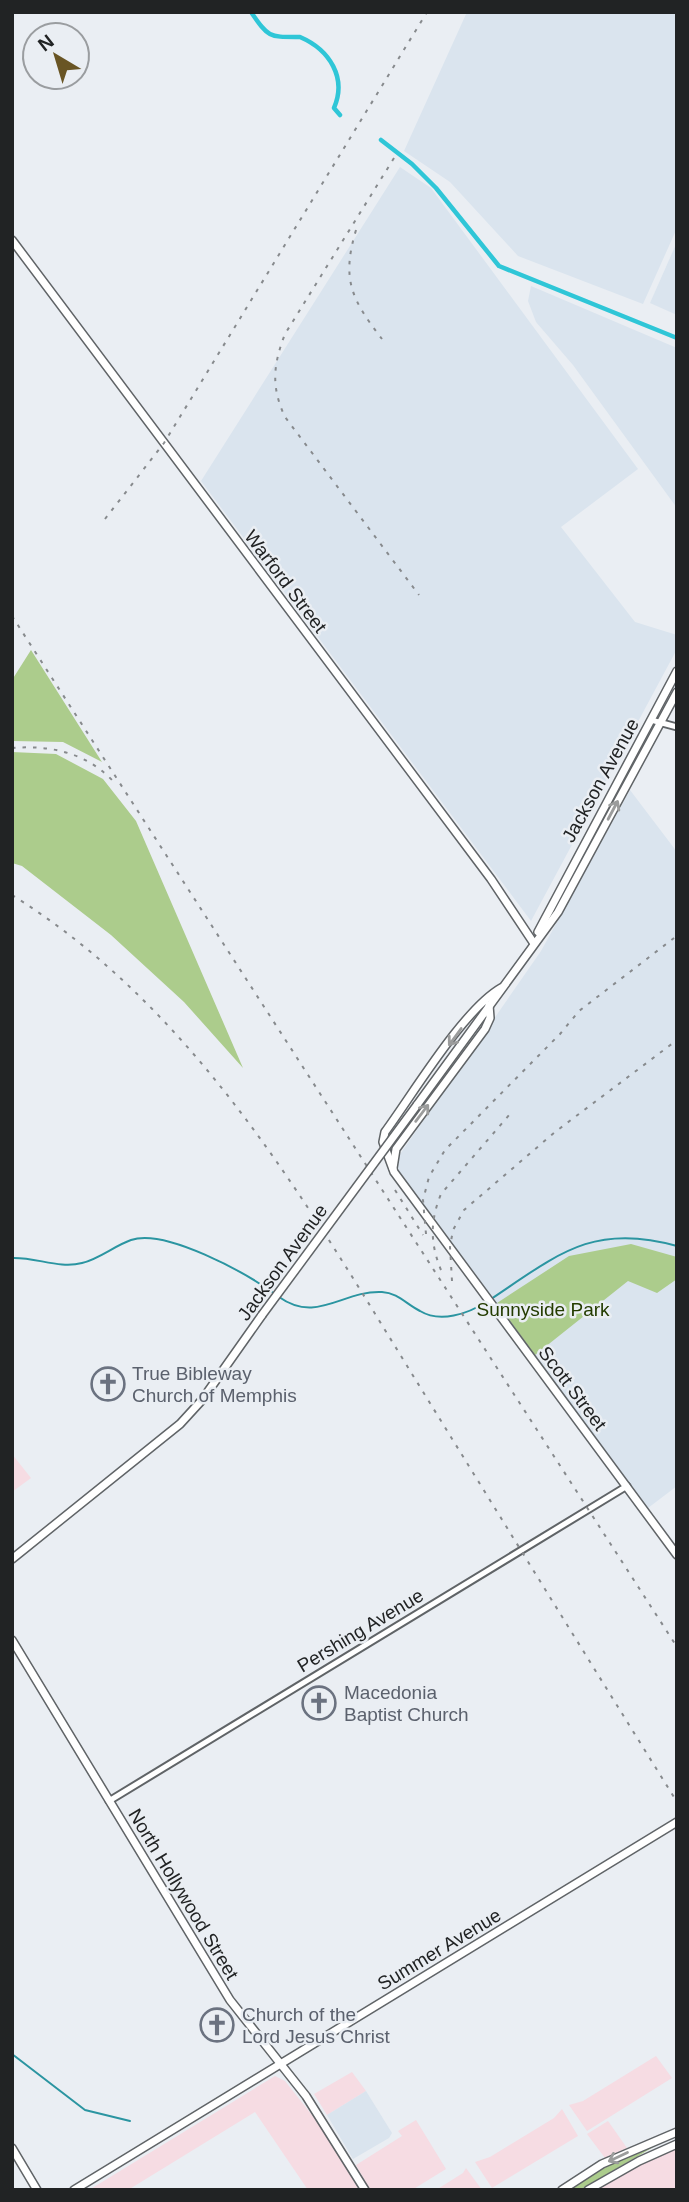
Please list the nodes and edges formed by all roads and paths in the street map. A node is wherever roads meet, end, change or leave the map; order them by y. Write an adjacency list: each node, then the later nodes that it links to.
1 (12, 240): 7 (main road, Warford Street)
2 (677, 671): 4 (main road, Jackson Avenue)
3 (677, 692): 5 (main road, Jackson Avenue)
4 (651, 720): 5 (street); 7 (main road, Jackson Avenue)
5 (660, 723): 6 (street); 7 (main road, Jackson Avenue, one-way to 5)
6 (677, 727)
7 (533, 942): 8 (main road, Jackson Avenue)
8 (501, 988): 9 (main road, Jackson Avenue); 10 (main road, Scott Street, one-way to 10)
9 (489, 1005): 10 (main road, one-way to 9); 13 (main road, Jackson Avenue, bridge)
10 (394, 1172): 11 (main road, Scott Street)
11 (627, 1486): 12 (main road, Scott Street); 15 (street, Pershing Avenue)
12 (677, 1555)
13 (12, 1559)
14 (12, 1640): 15 (main road, North Hollywood Street)
15 (109, 1801): 17 (main road, North Hollywood Street)
16 (677, 1822): 17 (main road, Summer Avenue)
17 (280, 2063): 22 (main road, Summer Avenue); 23 (main road, North Hollywood Street)
18 (677, 2132): 24 (main road, one-way to 24)
19 (677, 2144): 25 (main road)
20 (12, 2148): 21 (main road)
21 (37, 2190)
22 (74, 2190)
23 (365, 2190)
24 (562, 2190)
25 (588, 2190)

